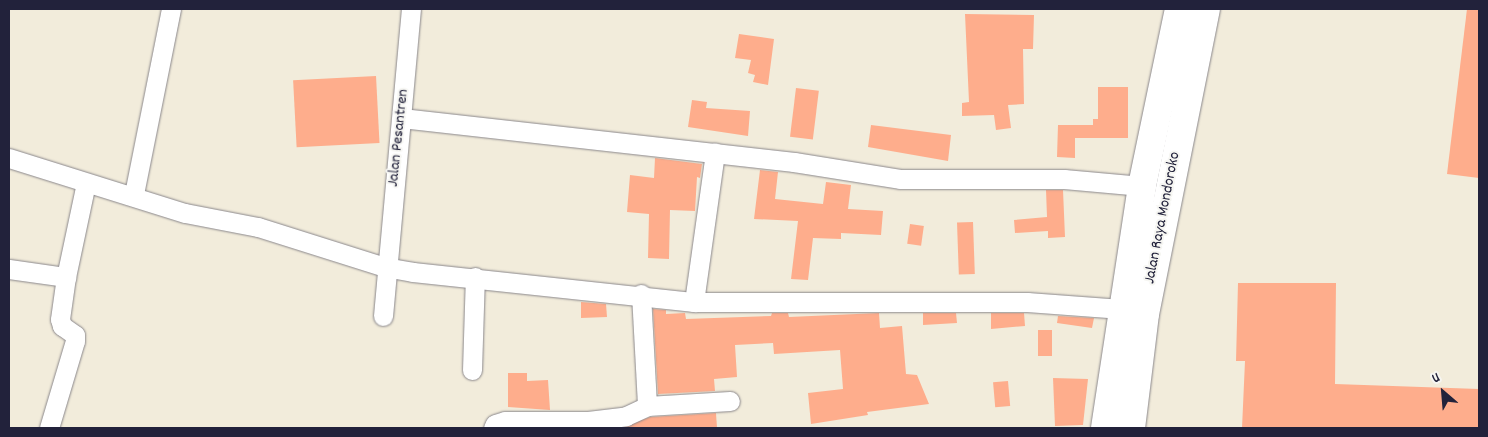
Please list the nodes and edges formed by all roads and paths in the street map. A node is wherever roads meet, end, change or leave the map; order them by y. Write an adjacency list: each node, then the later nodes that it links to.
1 (171, 9): 10 (street)
2 (410, 9): 5 (street, Jalan Pesantren)
3 (1179, 9): 9 (highway, Jalan Raya Mondoroko)
4 (1206, 9): 25 (highway, Jalan Raya Mondoroko)
5 (408, 118): 6 (street); 11 (street, Jalan Pesantren)
6 (715, 152): 9 (street); 16 (street)
7 (9, 158): 8 (street)
8 (86, 182): 10 (street); 13 (street)
9 (1142, 186): 17 (highway, Jalan Raya Mondoroko)
10 (134, 194): 11 (street)
11 (389, 268): 14 (street); 18 (street, Jalan Pesantren)
12 (9, 269): 13 (street)
13 (66, 277): 22 (street)
14 (475, 278): 15 (street); 19 (street)
15 (641, 294): 16 (street); 21 (street)
16 (694, 302): 17 (street)
17 (1122, 309): 24 (highway, Jalan Raya Mondoroko)
18 (384, 316)
19 (472, 370)
20 (730, 401): 21 (street)
21 (647, 406): 23 (street)
22 (49, 428)
23 (492, 428)
24 (1105, 428)
25 (1131, 428)

